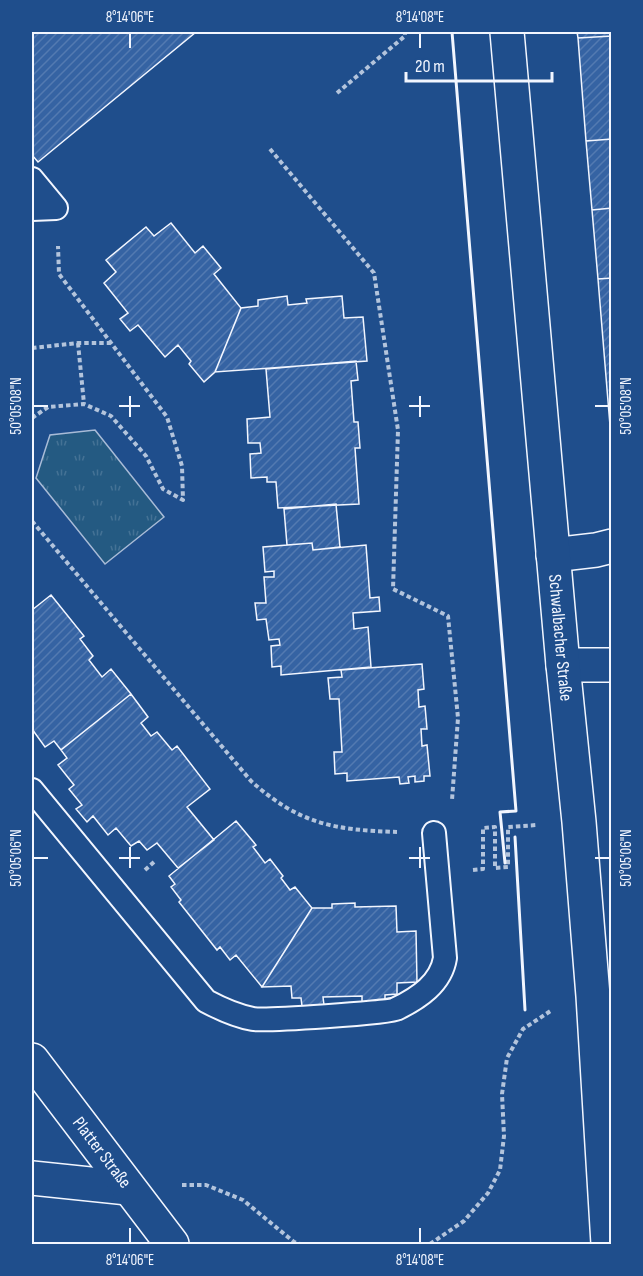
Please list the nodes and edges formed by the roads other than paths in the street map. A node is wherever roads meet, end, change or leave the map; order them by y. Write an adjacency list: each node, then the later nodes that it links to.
1 (507, 32): 5 (street, Schwalbacher Straße)
2 (32, 179): 3 (lane)
3 (32, 209)
4 (612, 546): 5 (street)
5 (553, 555): 6 (street, Schwalbacher Straße)
6 (563, 665): 7 (street); 14 (street, Schwalbacher Straße)
7 (612, 665)
8 (32, 790): 9 (lane)
9 (434, 832)
10 (32, 1060): 12 (street, Platter Straße)
11 (32, 1178): 12 (street)
12 (128, 1188): 13 (street, Platter Straße)
13 (172, 1245)
14 (608, 1245)

